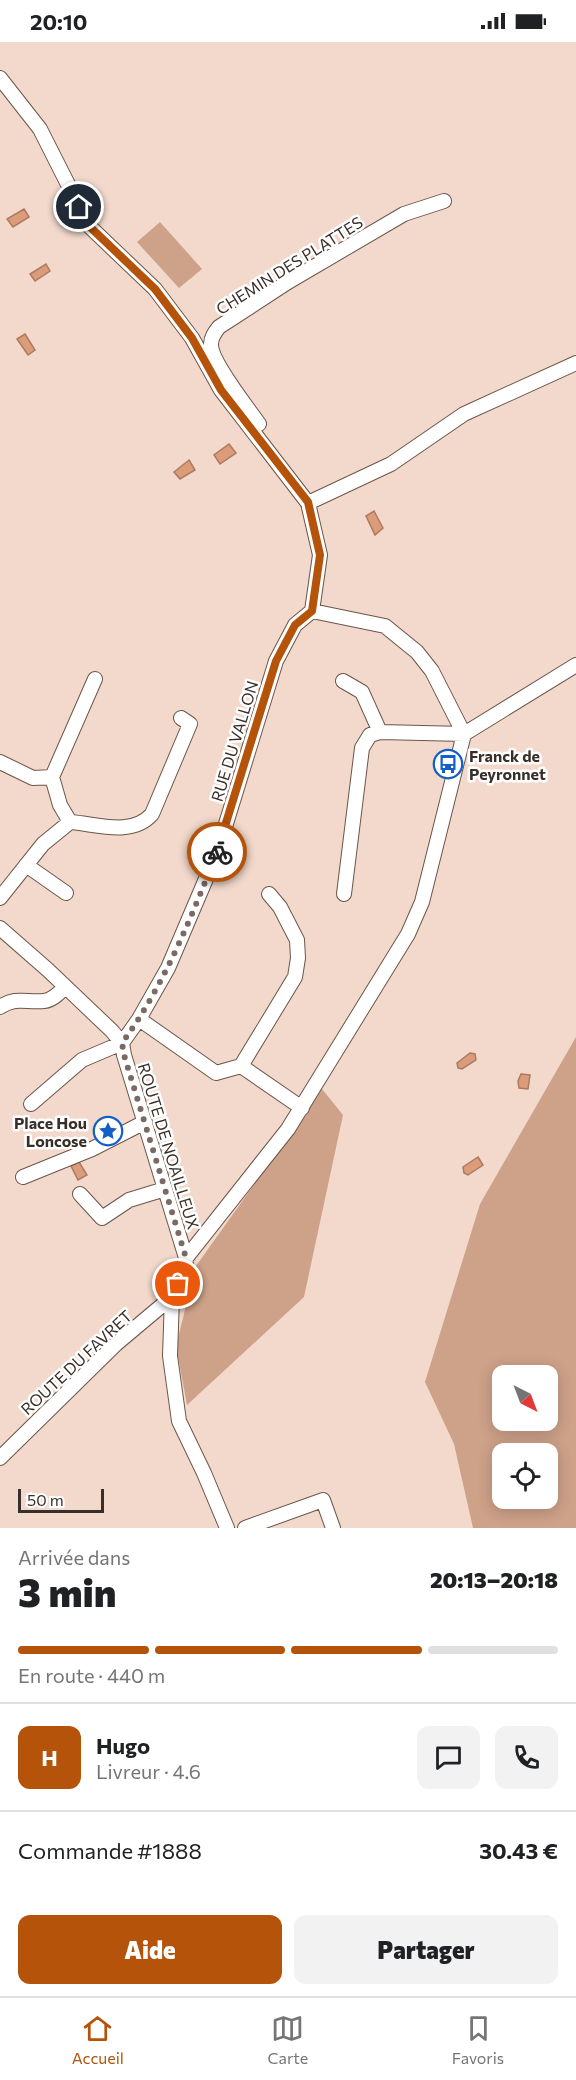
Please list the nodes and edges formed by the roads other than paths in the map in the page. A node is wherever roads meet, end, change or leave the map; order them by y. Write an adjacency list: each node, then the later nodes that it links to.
1 (0, 78): 4 (street)
2 (444, 201): 4 (street, CHEMIN DES PLATTES)
3 (576, 363): 5 (street)
4 (272, 454): 5 (street)
5 (308, 502): 6 (street)
6 (312, 611): 12 (street); 24 (street, RUE DU VALLON)
7 (576, 665): 12 (street)
8 (95, 679): 14 (street)
9 (343, 681): 11 (street)
10 (181, 718): 15 (street)
11 (380, 732): 12 (street); 19 (street)
12 (464, 734): 28 (street)
13 (0, 762): 14 (street)
14 (52, 777): 15 (street)
15 (70, 822): 16 (street)
16 (26, 865): 17 (street); 20 (street)
17 (66, 893)
18 (269, 894): 26 (street)
19 (344, 894)
20 (0, 898)
21 (0, 928): 22 (street)
22 (65, 987): 23 (street); 25 (street)
23 (0, 1007)
24 (139, 1020): 25 (street, RUE DU VALLON); 26 (street)
25 (122, 1043): 27 (street); 29 (street, ROUTE DE NOAILLEUX)
26 (241, 1066): 28 (street)
27 (31, 1104)
28 (302, 1108): 33 (street)
29 (144, 1122): 30 (street); 31 (street, ROUTE DE NOAILLEUX)
30 (22, 1177)
31 (165, 1189): 32 (street); 33 (street, ROUTE DE NOAILLEUX)
32 (80, 1194)
33 (186, 1258): 34 (street, ROUTE DU FAVRET)
34 (172, 1297): 35 (street, ROUTE DU FAVRET); 36 (street)
35 (0, 1458)
36 (227, 1528)
37 (245, 1528): 38 (street)
38 (333, 1528)

